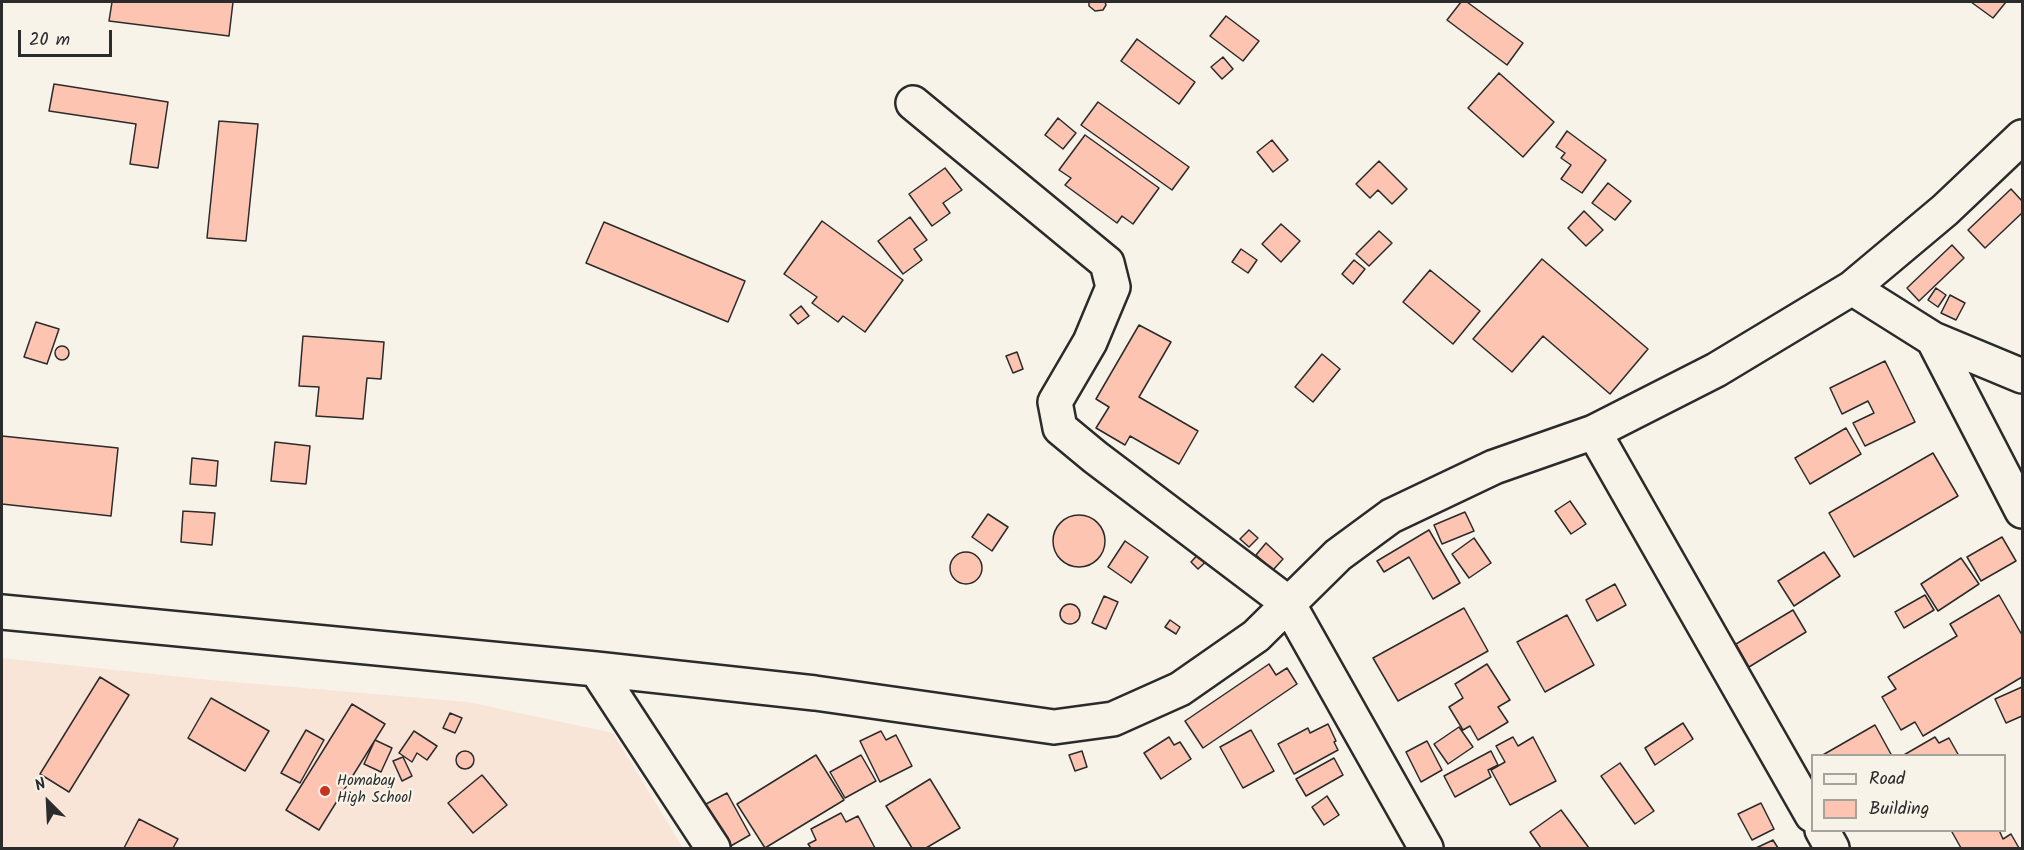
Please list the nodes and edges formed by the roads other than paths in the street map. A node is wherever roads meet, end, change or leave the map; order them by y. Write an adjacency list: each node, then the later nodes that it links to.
1 (913, 103): 8 (street)
2 (2022, 137): 3 (street)
3 (1852, 288): 4 (street); 6 (street)
4 (1933, 339): 5 (street); 7 (street)
5 (2022, 376)
6 (1594, 432): 8 (street); 11 (street)
7 (2022, 511)
8 (1288, 603): 10 (street); 14 (street)
9 (2, 612): 10 (street)
10 (596, 669): 13 (street)
11 (1811, 813)
12 (1823, 832): 15 (street)
13 (713, 849)
14 (1426, 849)
15 (1832, 849)

